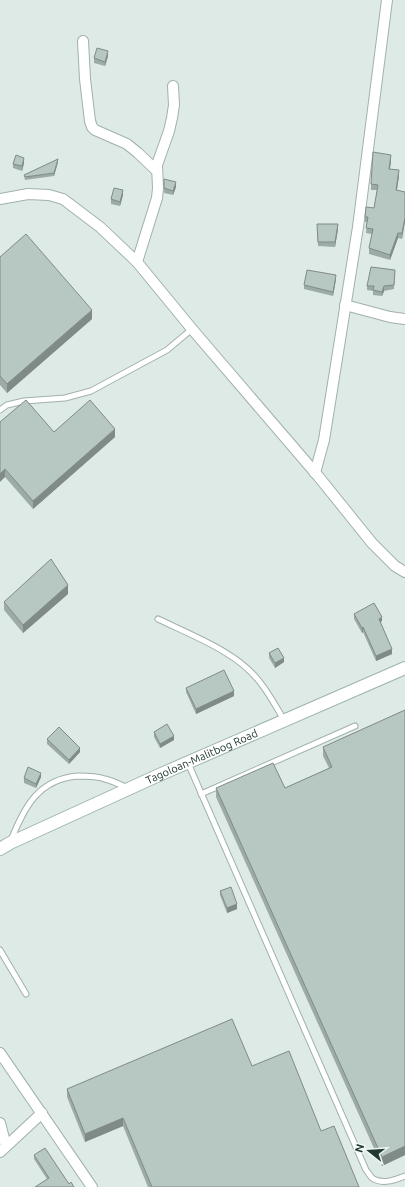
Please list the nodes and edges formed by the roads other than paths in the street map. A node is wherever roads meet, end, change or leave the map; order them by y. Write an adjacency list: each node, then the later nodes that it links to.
1 (387, 0): 7 (street)
2 (83, 41): 4 (street)
3 (173, 86): 4 (street)
4 (156, 170): 6 (street)
5 (0, 199): 6 (street)
6 (137, 262): 9 (street)
7 (345, 306): 8 (street); 11 (street)
8 (405, 319)
9 (192, 329): 10 (lane); 11 (street)
10 (0, 410)
11 (316, 473): 12 (street)
12 (405, 572)
13 (158, 619): 15 (lane)
14 (405, 668): 15 (main road, Tagoloan-Malitbog Road)
15 (284, 720): 17 (main road, Tagoloan-Malitbog Road)
16 (355, 726): 19 (lane)
17 (187, 762): 18 (main road, Tagoloan-Malitbog Road); 19 (lane)
18 (129, 788): 20 (main road, Tagoloan-Malitbog Road); 20 (lane)
19 (201, 794): 27 (lane)
20 (5, 846)
21 (0, 950): 22 (lane)
22 (26, 994)
23 (0, 1053): 24 (street)
24 (42, 1113): 26 (street); 28 (street)
25 (0, 1123): 26 (street)
26 (3, 1149)
27 (405, 1176)
28 (92, 1187)

